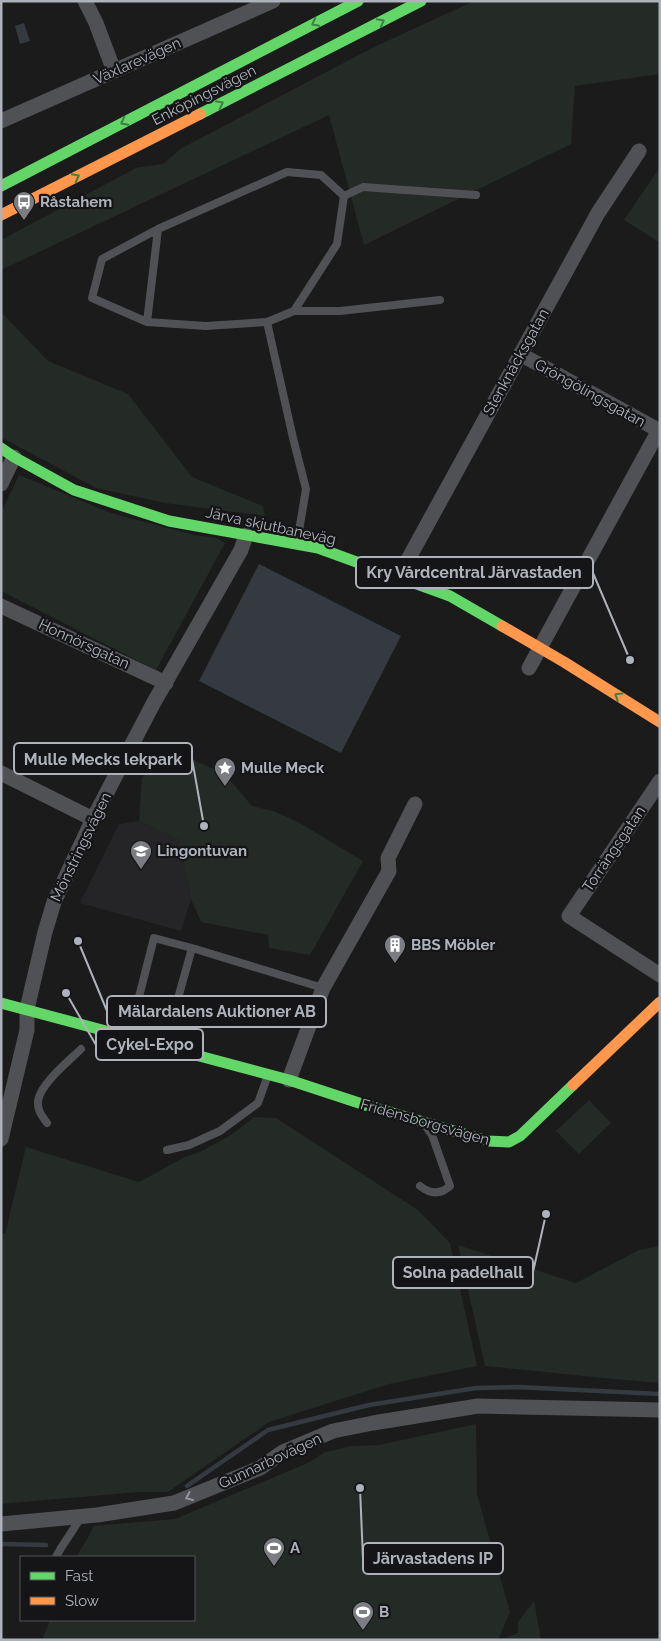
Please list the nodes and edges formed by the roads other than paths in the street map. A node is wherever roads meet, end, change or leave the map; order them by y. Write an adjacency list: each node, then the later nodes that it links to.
1 (85, 1): 5 (street)
2 (358, 1): 8 (street, Enköpingsvägen, one-way to 8)
3 (421, 1): 11 (street, Enköpingsvägen, one-way to 3)
4 (266, 3): 5 (street, Växlarevägen)
5 (114, 71): 6 (street, Växlarevägen)
6 (1, 121)
7 (639, 151): 17 (street, Stenknäcksgatan)
8 (1, 186)
9 (476, 195): 10 (lane)
10 (344, 196): 12 (lane); 14 (lane)
11 (1, 215)
12 (158, 229): 15 (lane); 15 (lane)
13 (440, 300): 14 (lane)
14 (294, 311): 16 (lane)
15 (147, 322): 16 (lane)
16 (267, 322): 23 (lane)
17 (520, 354): 18 (street, Gröngölingsgatan); 24 (street, Stenknäcksgatan)
18 (659, 431): 26 (street)
19 (1, 448): 20 (street, Järva skjutbaneväg)
20 (14, 457): 21 (street); 22 (street, Järva skjutbaneväg)
21 (1, 484)
22 (246, 535): 23 (street, Järva skjutbaneväg); 28 (street, Mönstringsvägen)
23 (296, 544): 24 (street, Järva skjutbaneväg)
24 (399, 576): 26 (street, Järva skjutbaneväg)
25 (1, 606): 28 (street, Honnörsgatan)
26 (540, 648): 27 (street); 29 (street, Järva skjutbaneväg, one-way to 26)
27 (529, 668)
28 (166, 683): 33 (street, Mönstringsvägen)
29 (660, 722)
30 (1, 773): 33 (street)
31 (660, 781): 35 (street, Torrängsgatan)
32 (415, 804): 36 (street)
33 (93, 819): 39 (street, Mönstringsvägen)
34 (192, 948): 36 (lane); 40 (lane); 41 (lane)
35 (660, 975)
36 (323, 988): 44 (street)
37 (660, 1002): 45 (street, Fridensborgsvägen)
38 (1, 1003): 39 (street, Fridensborgsvägen)
39 (27, 1009): 40 (street, Fridensborgsvägen); 47 (street)
40 (129, 1036): 41 (street, Fridensborgsvägen)
41 (165, 1046): 43 (street, Fridensborgsvägen)
42 (81, 1050): 46 (lane)
43 (268, 1074): 44 (street, Fridensborgsvägen); 48 (lane)
44 (289, 1080): 45 (street, Fridensborgsvägen)
45 (422, 1122): 49 (lane)
46 (47, 1123)
47 (1, 1139)
48 (167, 1150)
49 (420, 1186)
50 (660, 1410): 51 (street, Gunnarbovägen, one-way to 51)
51 (89, 1516): 52 (street, Gunnarbovägen); 53 (lane)
52 (1, 1524)
53 (57, 1556)

